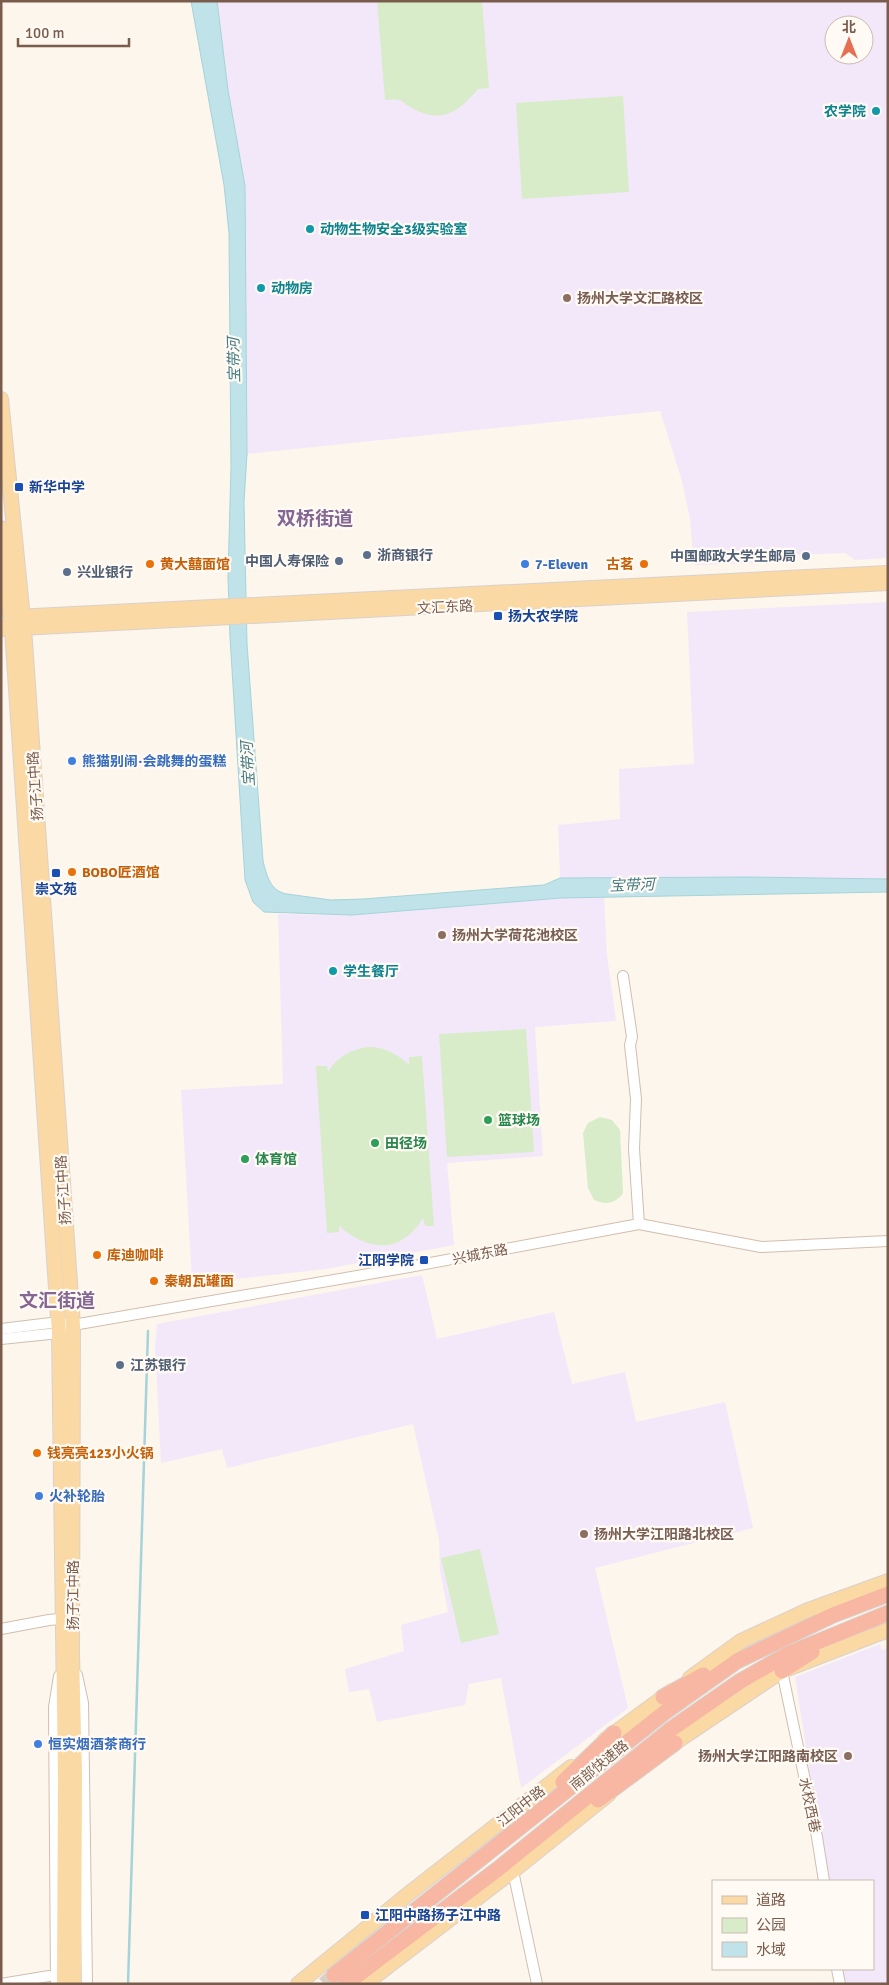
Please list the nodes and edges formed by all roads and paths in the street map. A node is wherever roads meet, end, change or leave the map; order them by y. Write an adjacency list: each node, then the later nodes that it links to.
1 (1, 399): 6 (main road, 扬子江中路)
2 (1, 528): 6 (main road, 扬子江中路)
3 (888, 573): 5 (main road, 文汇东路)
4 (888, 583): 5 (main road, 文汇东路)
5 (278, 610): 6 (main road, 文汇东路)
6 (12, 623): 10 (main road, 扬子江中路)
7 (623, 976): 8 (street)
8 (639, 1224): 9 (street, 兴城东路); 10 (street, 兴城东路)
9 (888, 1241)
10 (64, 1327): 11 (street, 兴城东路); 12 (street, 兴城东路); 17 (main road, 扬子江中路)
11 (1, 1330)
12 (1, 1339)
13 (888, 1581): 23 (main road, 江阳中路)
14 (888, 1594): 16 (highway, 南部快速路)
15 (888, 1613): 27 (highway, 南部快速路)
16 (833, 1615): 23 (highway); 29 (highway, 南部快速路)
17 (68, 1618): 19 (street); 21 (main road, 扬子江中路)
18 (888, 1618): 22 (highway)
19 (1, 1629)
20 (888, 1630): 22 (main road)
21 (67, 1655): 26 (main road, 扬子江中路); 31 (street); 36 (street)
22 (782, 1671): 25 (main road); 28 (street, 水校西巷)
23 (663, 1697): 24 (main road, 江阳中路)
24 (614, 1733): 29 (highway); 37 (main road, 江阳中路)
25 (675, 1742): 27 (highway)
26 (69, 1870): 34 (main road, 扬子江中路); 35 (main road, 扬子江中路)
27 (505, 1870): 32 (highway, 南部快速路); 38 (main road); 39 (street)
28 (824, 1880)
29 (371, 1946): 32 (highway, 南部快速路)
30 (837, 1970): 40 (street)
31 (52, 1980): 33 (street)
32 (340, 1980)
33 (1, 1984)
34 (64, 1984)
35 (74, 1984)
36 (87, 1984)
37 (298, 1984)
38 (365, 1984)
39 (537, 1984)
40 (840, 1984)

